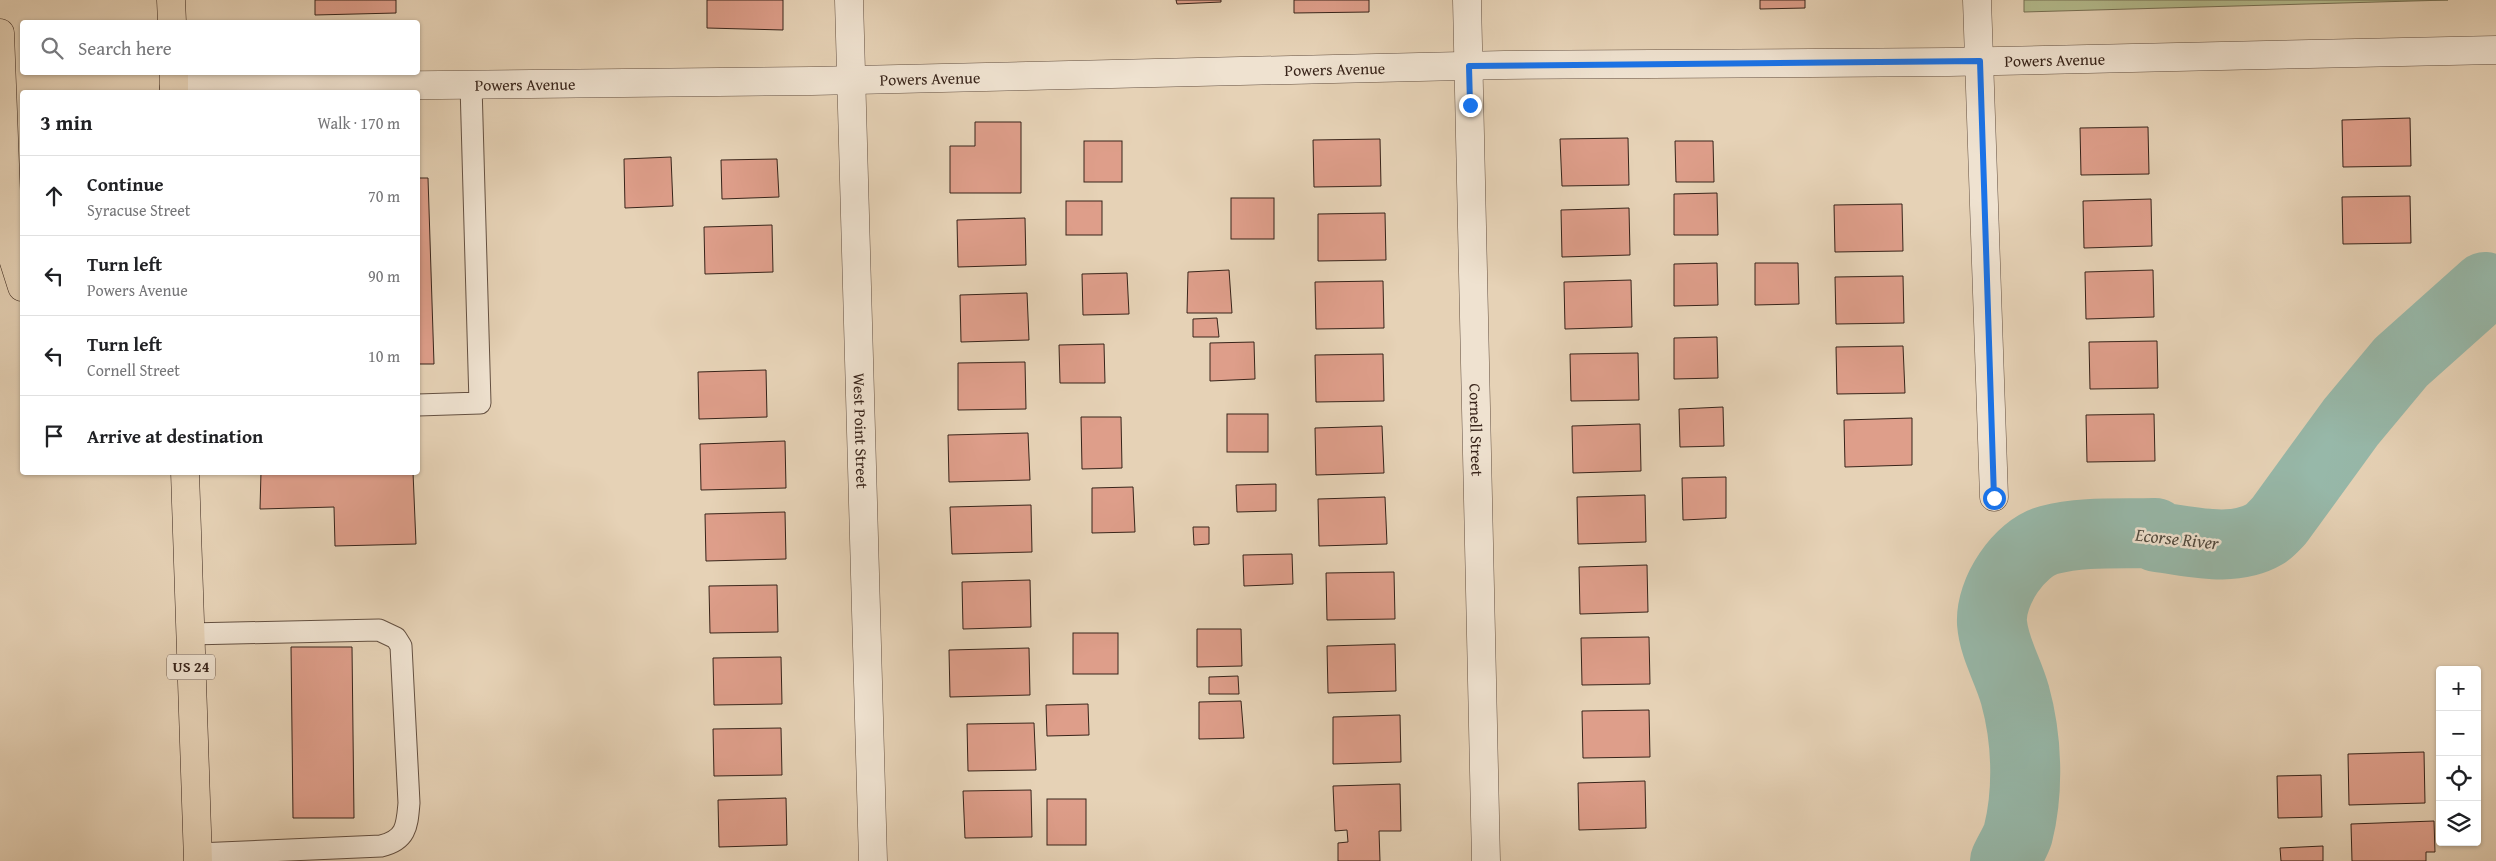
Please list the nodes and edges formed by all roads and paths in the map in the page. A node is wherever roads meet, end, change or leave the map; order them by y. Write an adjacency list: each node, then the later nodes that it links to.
1 (171, 0): 5 (main road)
2 (849, 0): 10 (street, West Point Street)
3 (1467, 0): 9 (street, Cornell Street)
4 (1977, 0): 8 (street)
5 (172, 20)
6 (0, 33): 13 (main road)
7 (2496, 50): 8 (street, Powers Avenue)
8 (1980, 61): 9 (street, Powers Avenue); 16 (street)
9 (1469, 66): 10 (street, Powers Avenue); 20 (street, Cornell Street)
10 (852, 79): 12 (street, Powers Avenue); 19 (street, West Point Street)
11 (174, 84): 12 (street, Powers Avenue)
12 (471, 85): 14 (lane)
13 (20, 281)
14 (420, 405)
15 (185, 475): 17 (main road, US 24)
16 (1994, 498)
17 (190, 634): 18 (main road, US 24); 18 (lane)
18 (198, 858)
19 (873, 861)
20 (1486, 861)

